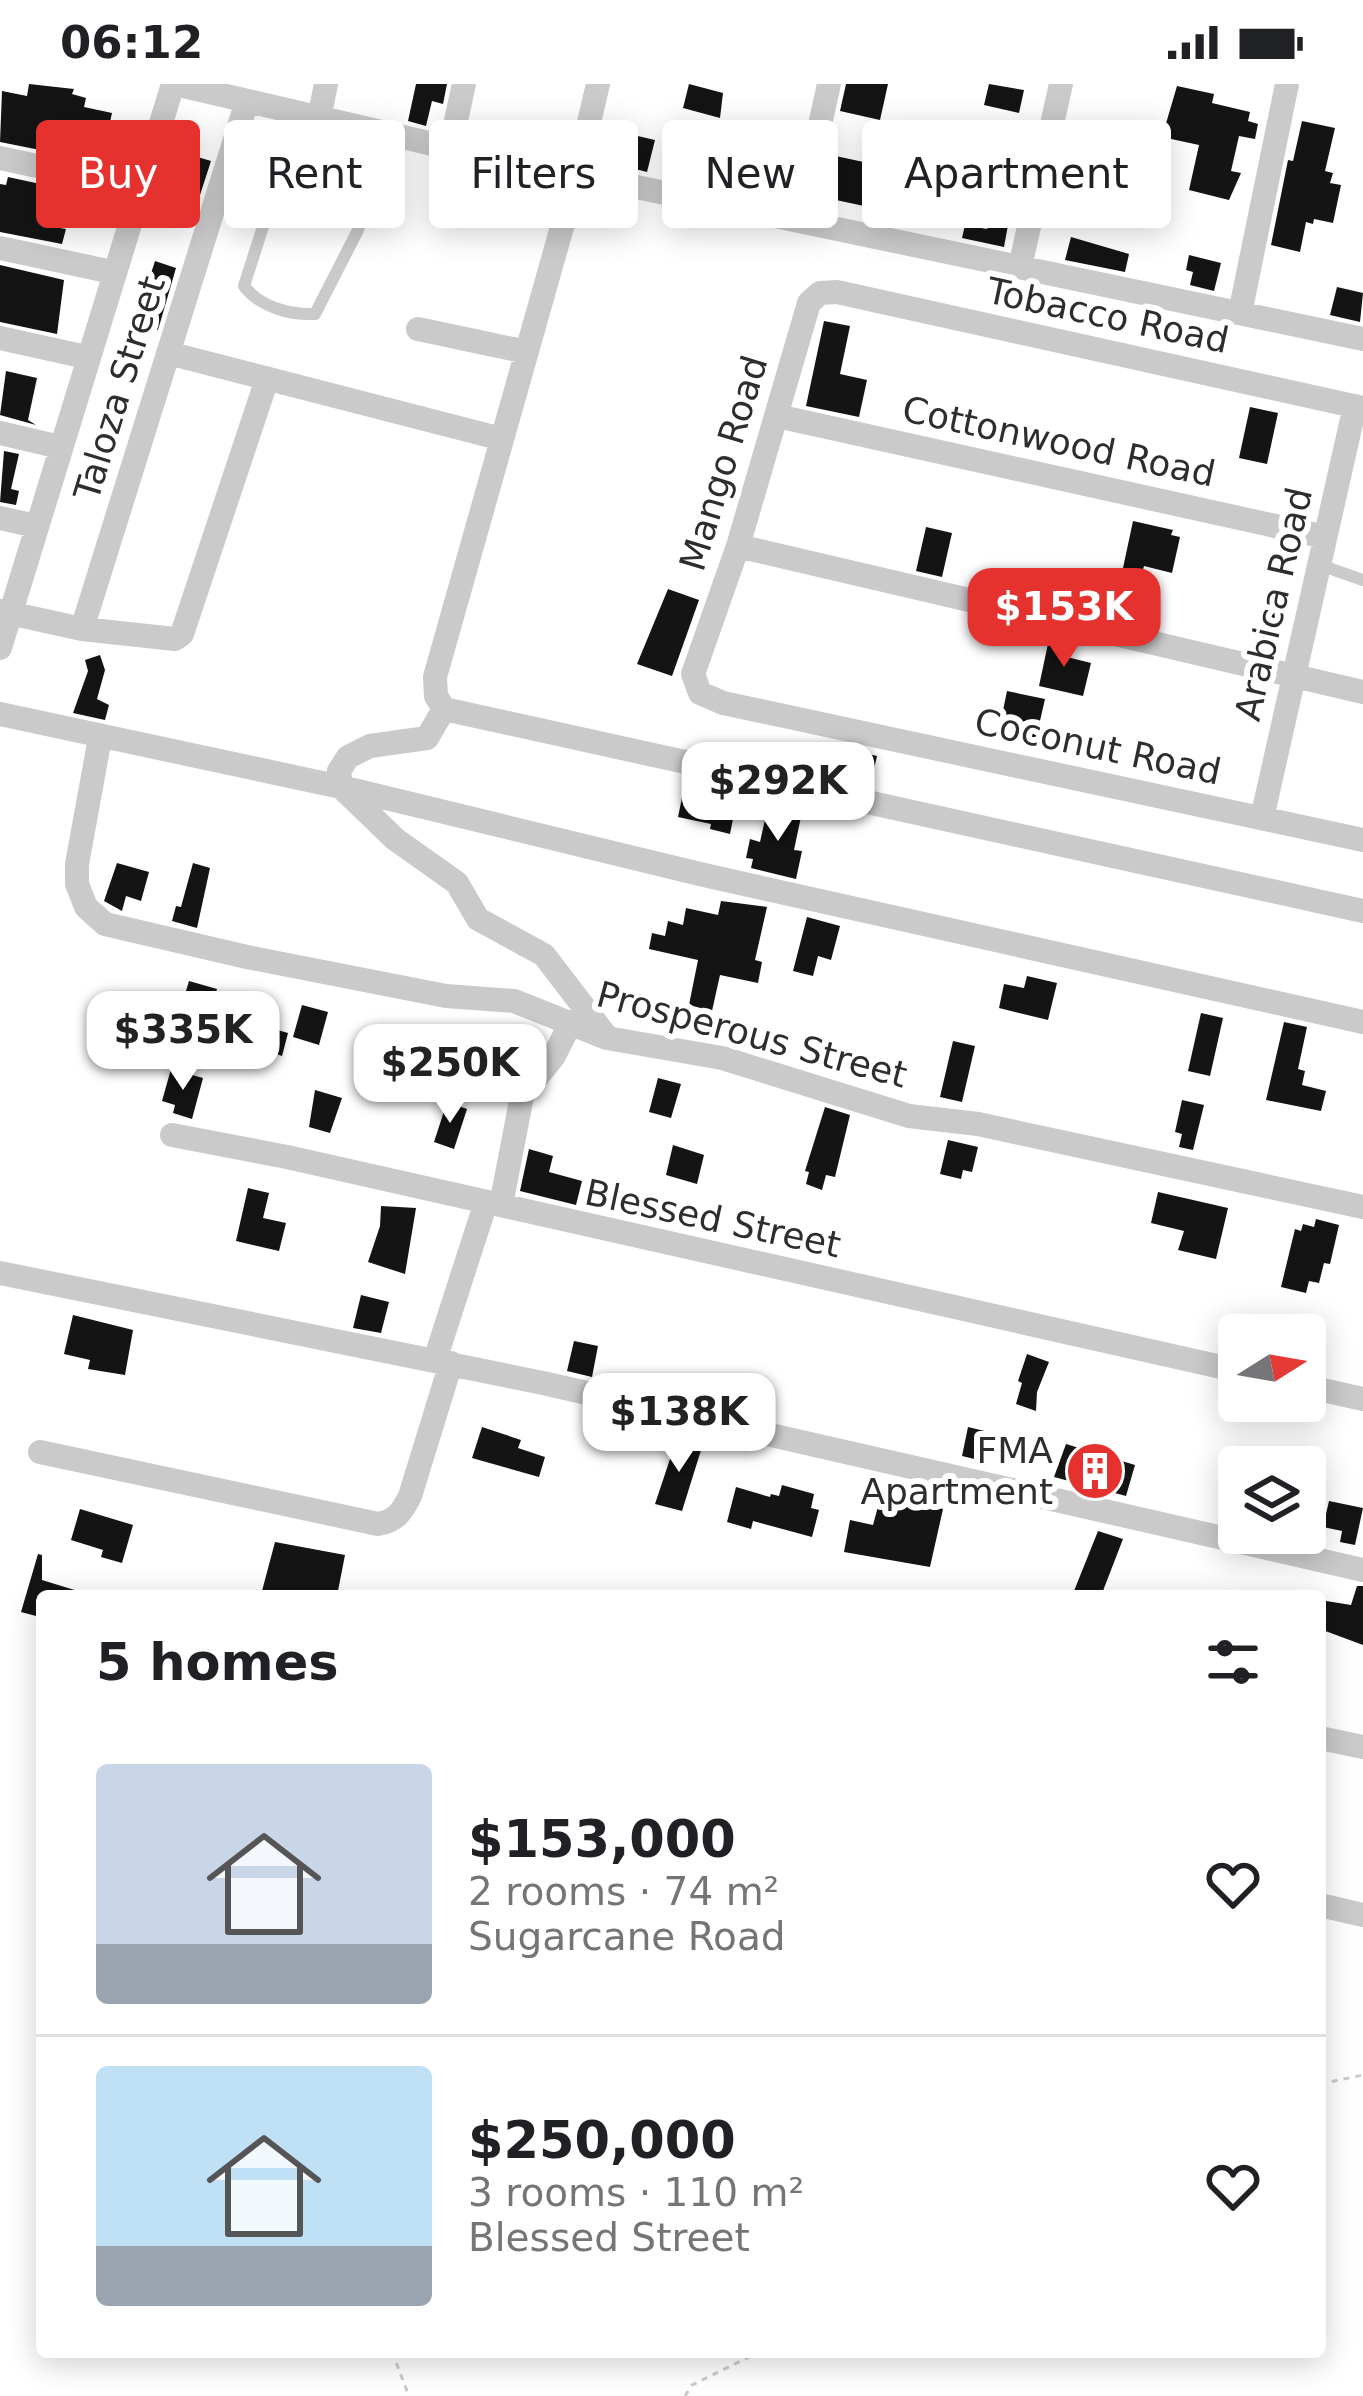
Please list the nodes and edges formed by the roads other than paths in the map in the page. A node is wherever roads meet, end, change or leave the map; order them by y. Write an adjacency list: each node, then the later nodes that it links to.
1 (174, 84): 8 (street); 10 (street)
2 (326, 84): 9 (street)
3 (464, 84): 13 (street)
4 (598, 84): 14 (street)
5 (829, 84): 15 (street)
6 (1061, 84): 24 (street)
7 (1287, 84): 27 (street)
8 (248, 101): 9 (street); 32 (street, Taloza Street)
9 (309, 116): 11 (lane); 12 (street)
10 (162, 120)
11 (307, 120)
12 (326, 120)
13 (457, 120)
14 (590, 120)
15 (821, 120)
16 (0, 158): 17 (street)
17 (36, 166)
18 (838, 227): 24 (street)
19 (126, 228): 25 (street)
20 (266, 228): 21 (lane)
21 (355, 228)
22 (562, 228): 31 (street)
23 (0, 248): 25 (street)
24 (1020, 268): 27 (street)
25 (112, 272): 33 (street)
26 (837, 292): 35 (street, Tobacco Road); 36 (street, Mango Road)
27 (1240, 313): 30 (street)
28 (418, 329): 31 (street)
29 (0, 338): 33 (street)
30 (1363, 339)
31 (527, 352): 38 (street)
32 (168, 353): 34 (street); 47 (street, Taloza Street)
33 (86, 357): 39 (street)
34 (267, 379): 38 (street); 47 (street)
35 (1359, 407): 42 (street, Arabica Road)
36 (777, 416): 42 (street, Cottonwood Road); 43 (street, Mango Road)
37 (0, 433): 39 (street)
38 (502, 439): 52 (street)
39 (60, 447): 41 (street)
40 (0, 518): 41 (street)
41 (36, 526): 46 (street)
42 (1325, 537): 44 (street, Arabica Road)
43 (738, 547): 49 (street, Mango Road); 50 (street)
44 (1319, 565): 45 (lane); 50 (street, Arabica Road)
45 (1363, 580)
46 (4, 612): 47 (street); 48 (street)
47 (82, 628)
48 (0, 648)
49 (693, 674): 56 (street, Coconut Road)
50 (1293, 677): 51 (street); 56 (street, Arabica Road)
51 (1363, 692)
52 (444, 709): 55 (street); 58 (street)
53 (0, 714): 54 (street)
54 (100, 738): 55 (street); 59 (street, Prosperous Street)
55 (341, 787): 60 (street); 61 (street)
56 (1262, 818): 57 (street, Coconut Road)
57 (1363, 840)
58 (1363, 911)
59 (571, 1022): 61 (street, Prosperous Street); 63 (street)
60 (1363, 1022)
61 (607, 1038): 64 (street, Prosperous Street)
62 (172, 1135): 63 (street, Blessed Street)
63 (493, 1204): 66 (street); 67 (street, Blessed Street)
64 (1363, 1207)
65 (0, 1273): 66 (street)
66 (443, 1362): 70 (street); 71 (street)
67 (1218, 1366)
68 (1326, 1391): 69 (street)
69 (1363, 1399)
70 (40, 1452)
71 (1363, 1570)
72 (1326, 1739): 73 (street)
73 (1363, 1747)
74 (1326, 1906): 75 (street)
75 (1363, 1915)

